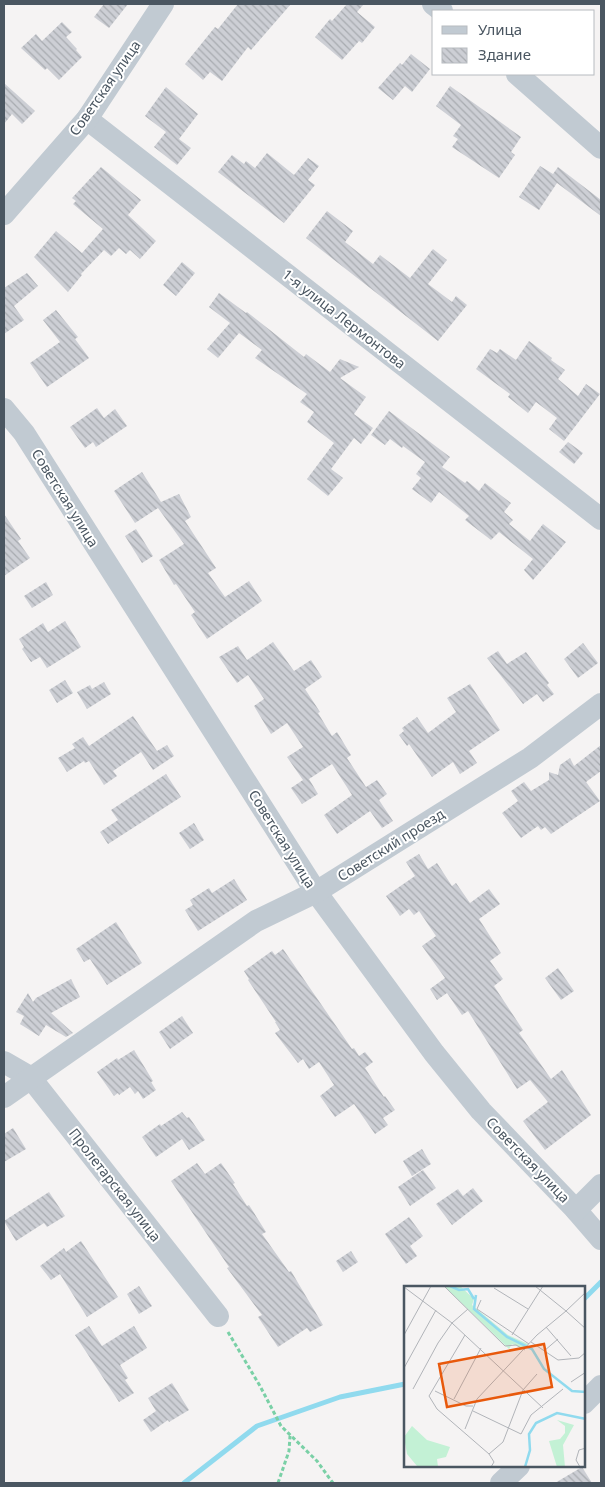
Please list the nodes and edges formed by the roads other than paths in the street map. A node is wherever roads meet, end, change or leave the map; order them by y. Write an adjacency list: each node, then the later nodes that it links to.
1 (163, 4): 3 (street, Советская улица)
2 (518, 75): 4 (street)
3 (87, 119): 5 (street, Советская улица); 7 (street, 1-я улица Лермонтова)
4 (601, 148)
5 (4, 214)
6 (4, 409): 9 (street, Советская улица)
7 (601, 519)
8 (601, 704): 9 (street, Советский проезд)
9 (316, 892): 11 (street, Советский проезд); 14 (street, Советская улица)
10 (4, 1062): 11 (street, Пролетарская улица)
11 (30, 1077): 12 (street, Советский проезд); 16 (street, Пролетарская улица)
12 (4, 1096)
13 (601, 1185): 14 (street)
14 (576, 1210): 15 (street, Советская улица)
15 (601, 1239)
16 (218, 1316)
17 (601, 1386): 18 (street)
18 (585, 1402)

